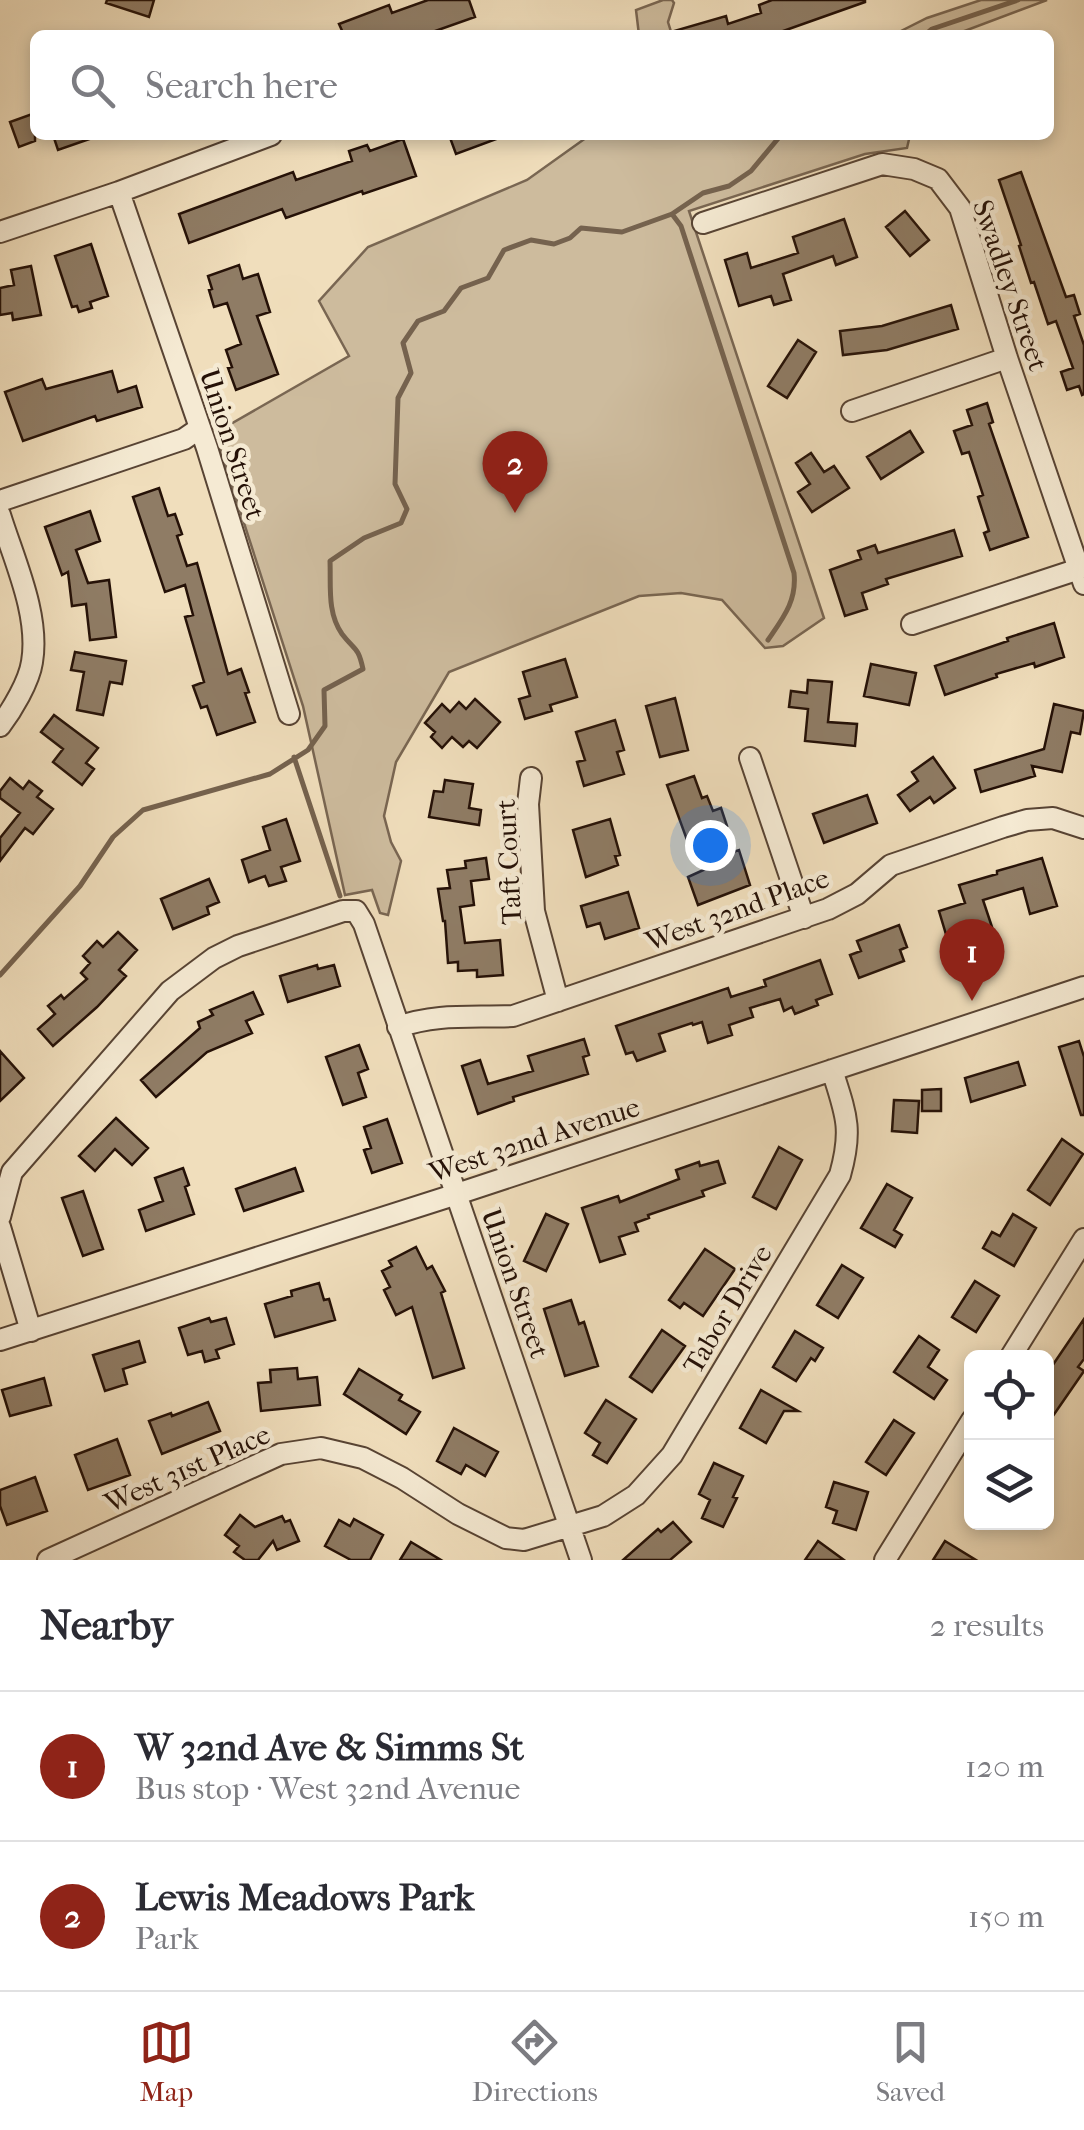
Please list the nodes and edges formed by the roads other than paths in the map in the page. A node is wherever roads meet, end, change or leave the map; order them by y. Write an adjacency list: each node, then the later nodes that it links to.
1 (259, 140): 2 (street)
2 (119, 192): 4 (street); 7 (street, Union Street)
3 (703, 223): 5 (street, Swadley Street)
4 (0, 232)
5 (1008, 358): 6 (street); 10 (street, Swadley Street)
6 (852, 412)
7 (200, 428): 8 (street); 12 (street, Union Street)
8 (0, 501)
9 (0, 515): 13 (street)
10 (1081, 577): 11 (street)
11 (912, 624)
12 (289, 714)
13 (0, 726)
14 (750, 758): 17 (street)
15 (532, 778): 19 (street, Taft Court)
16 (1084, 828): 17 (street, West 32nd Place)
17 (804, 918): 19 (street, West 32nd Place)
18 (1084, 987): 21 (street, West 32nd Avenue)
19 (558, 1001): 20 (street, West 32nd Place)
20 (398, 1027): 22 (street, Union Street); 23 (street, Union Street)
21 (832, 1070): 22 (street, West 32nd Avenue); 30 (street, Tabor Drive)
22 (456, 1194): 26 (street, West 32nd Avenue); 30 (street, Union Street)
23 (0, 1217)
24 (0, 1228): 26 (street)
25 (1084, 1238): 28 (street)
26 (31, 1331): 27 (street, West 32nd Avenue)
27 (0, 1340)
28 (1015, 1350)
29 (964, 1433): 33 (street)
30 (570, 1526): 31 (street, West 31st Place); 32 (street, Union Street)
31 (48, 1560)
32 (581, 1560)
33 (884, 1560)

